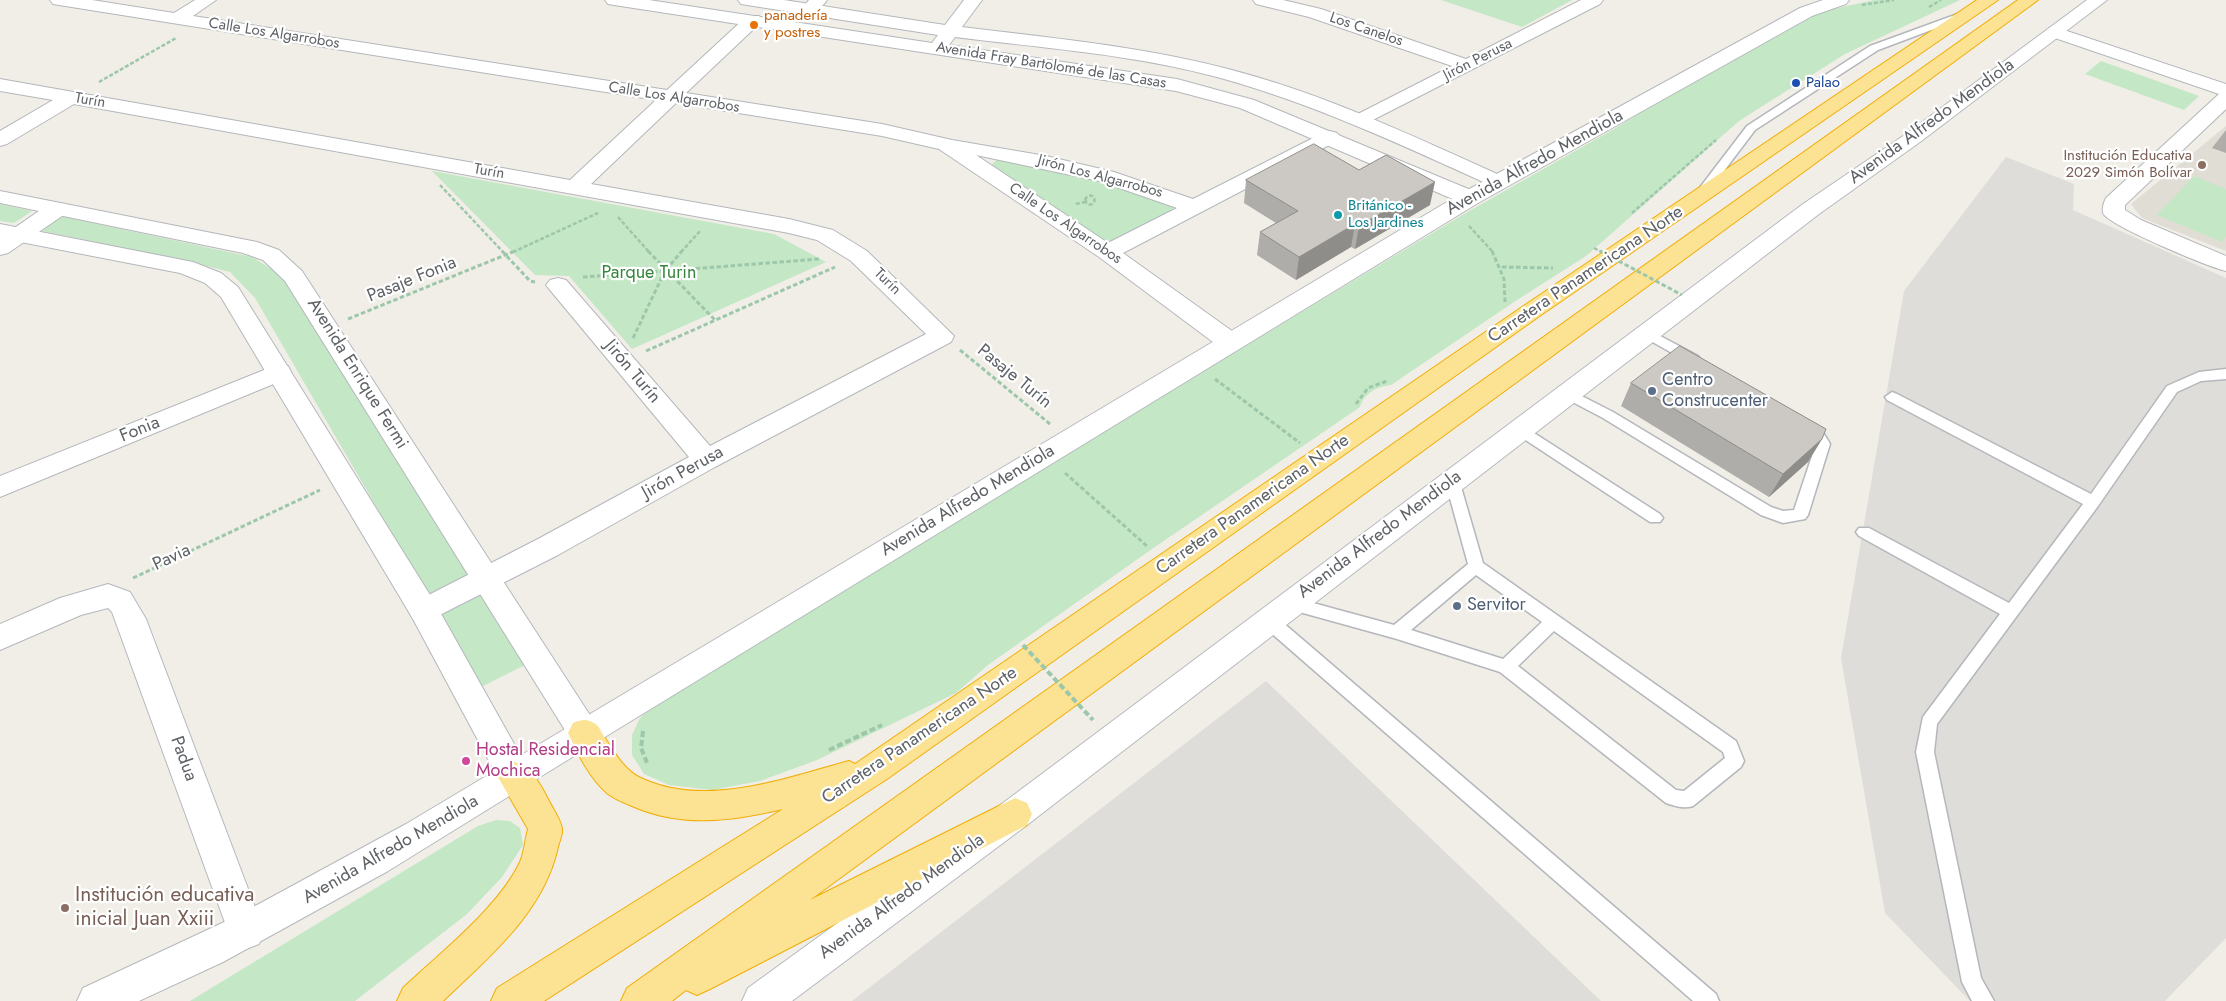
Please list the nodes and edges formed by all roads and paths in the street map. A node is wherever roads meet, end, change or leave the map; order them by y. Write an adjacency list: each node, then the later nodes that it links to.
1 (59, 0): 13 (street, Calle Los Algarrobos)
2 (207, 0): 13 (street)
3 (614, 0): 14 (street, Avenida Fray Bartolomé de las Casas)
4 (747, 0): 11 (street, Avenida Fray Bartolomé de las Casas)
5 (973, 0): 16 (street)
6 (1262, 0): 19 (street, Los Canelos)
7 (1594, 0): 19 (street, Jirón Perusa)
8 (1840, 0): 30 (street, Avenida Alfredo Mendiola)
9 (2030, 0): 101 (highway, Carretera Panamericana Norte)
10 (2098, 0): 17 (street, Avenida Alfredo Mendiola)
11 (814, 4): 16 (street, Avenida Fray Bartolomé de las Casas)
12 (1981, 5): 34 (highway, Carretera Panamericana Norte); 34 (lane)
13 (176, 19): 15 (street, Calle Los Algarrobos)
14 (753, 20): 18 (street, Avenida Fray Bartolomé de las Casas); 23 (street)
15 (203, 23): 22 (path); 23 (street, Calle Los Algarrobos)
16 (949, 31): 18 (street); 25 (street, Avenida Fray Bartolomé de las Casas)
17 (2055, 32): 21 (street); 53 (street, Avenida Alfredo Mendiola)
18 (938, 48): 26 (street, Avenida Fray Bartolomé de las Casas)
19 (1467, 65): 25 (street, Jirón Perusa)
20 (0, 85): 22 (street, Turín)
21 (2226, 90)
22 (70, 98): 27 (street); 29 (street, Turín)
23 (672, 98): 28 (street, Calle Los Algarrobos); 31 (street)
24 (2226, 98): 45 (street)
25 (1361, 120): 30 (street, Avenida Fray Bartolomé de las Casas)
26 (1330, 137): 33 (street, Avenida Fray Bartolomé de las Casas); 35 (street)
27 (0, 140)
28 (946, 144): 35 (street, Jirón Los Algarrobos); 42 (street, Calle Los Algarrobos)
29 (414, 158): 31 (street, Turín); 43 (path)
30 (1499, 182): 33 (street, Avenida Alfredo Mendiola)
31 (585, 189): 36 (path); 38 (street, Turín)
32 (0, 197): 37 (street, Avenida Enrique Fermi)
33 (1470, 198): 55 (street, Avenida Alfredo Mendiola)
34 (1698, 198): 94 (highway, Carretera Panamericana Norte)
35 (1194, 207): 42 (street)
36 (610, 208): 43 (path, Pasaje Fonia); 47 (path)
37 (57, 209): 40 (street); 52 (street, Avenida Enrique Fermi)
38 (717, 213): 44 (street, Turín); 47 (path)
39 (1465, 222): 46 (path)
40 (7, 238): 59 (street)
41 (1594, 248): 50 (path, bridge)
42 (1107, 252): 55 (street, Calle Los Algarrobos)
43 (507, 255): 48 (path); 52 (path, Pasaje Fonia)
44 (860, 256): 47 (path); 51 (path); 54 (street, Turín)
45 (2226, 264)
46 (1559, 267)
47 (664, 271): 49 (path); 51 (path); 56 (path)
48 (530, 281): 49 (path); 49 (path)
49 (558, 281): 56 (street, Jirón Turín)
50 (1682, 295)
51 (715, 320): 56 (path)
52 (327, 328): 77 (street, Avenida Enrique Fermi)
53 (1647, 333): 57 (lane); 61 (street, Avenida Alfredo Mendiola)
54 (942, 336): 65 (path, Pasaje Turín); 67 (street, Jirón Perusa)
55 (1230, 342): 65 (street, Avenida Alfredo Mendiola)
56 (622, 361): 67 (street, Jirón Turín)
57 (1701, 364)
58 (1220, 371): 66 (path)
59 (279, 372): 69 (street); 71 (street, Fonia)
60 (2226, 374): 72 (lane)
61 (1568, 394): 63 (lane); 64 (street, Avenida Alfredo Mendiola)
62 (1892, 397): 72 (lane)
63 (1793, 419)
64 (1520, 429): 70 (street, Avenida Alfredo Mendiola); 73 (lane)
65 (1069, 439): 91 (street, Avenida Alfredo Mendiola)
66 (1301, 444)
67 (706, 460): 77 (street, Jirón Perusa)
68 (1060, 468): 75 (path)
69 (345, 478): 78 (path, Pavia); 80 (street)
70 (1452, 480): 76 (lane); 79 (street, Avenida Alfredo Mendiola)
71 (0, 487)
72 (2093, 502): 81 (lane)
73 (1655, 518)
74 (1864, 532): 81 (lane)
75 (1148, 548)
76 (1476, 566): 83 (lane); 84 (lane)
77 (486, 577): 80 (street, Jirón Perusa); 91 (street, Avenida Enrique Fermi)
78 (108, 595): 85 (street); 97 (street, Padua)
79 (1291, 603): 82 (street, Avenida Alfredo Mendiola); 84 (lane)
80 (424, 611): 95 (street)
81 (2011, 612): 105 (lane)
82 (1268, 620): 96 (street, Avenida Alfredo Mendiola); 104 (lane)
83 (1554, 622): 87 (lane); 87 (lane)
84 (1397, 632): 87 (lane)
85 (0, 638)
86 (1023, 645): 88 (path, bridge)
87 (1506, 668)
88 (1093, 720)
89 (889, 722): 92 (path)
90 (644, 726): 93 (path)
91 (584, 732): 94 (highway); 95 (street, Avenida Alfredo Mendiola)
92 (820, 753)
93 (650, 767)
94 (875, 769): 100 (highway, Carretera Panamericana Norte)
95 (515, 777): 97 (street, Avenida Alfredo Mendiola); 99 (highway)
96 (1015, 814): 102 (highway); 103 (street, Avenida Alfredo Mendiola)
97 (246, 931): 98 (street, Avenida Alfredo Mendiola)
98 (96, 1001)
99 (416, 1001)
100 (510, 1001)
101 (640, 1001)
102 (649, 1001)
103 (761, 1001)
104 (1709, 1001)
105 (1984, 1001)

